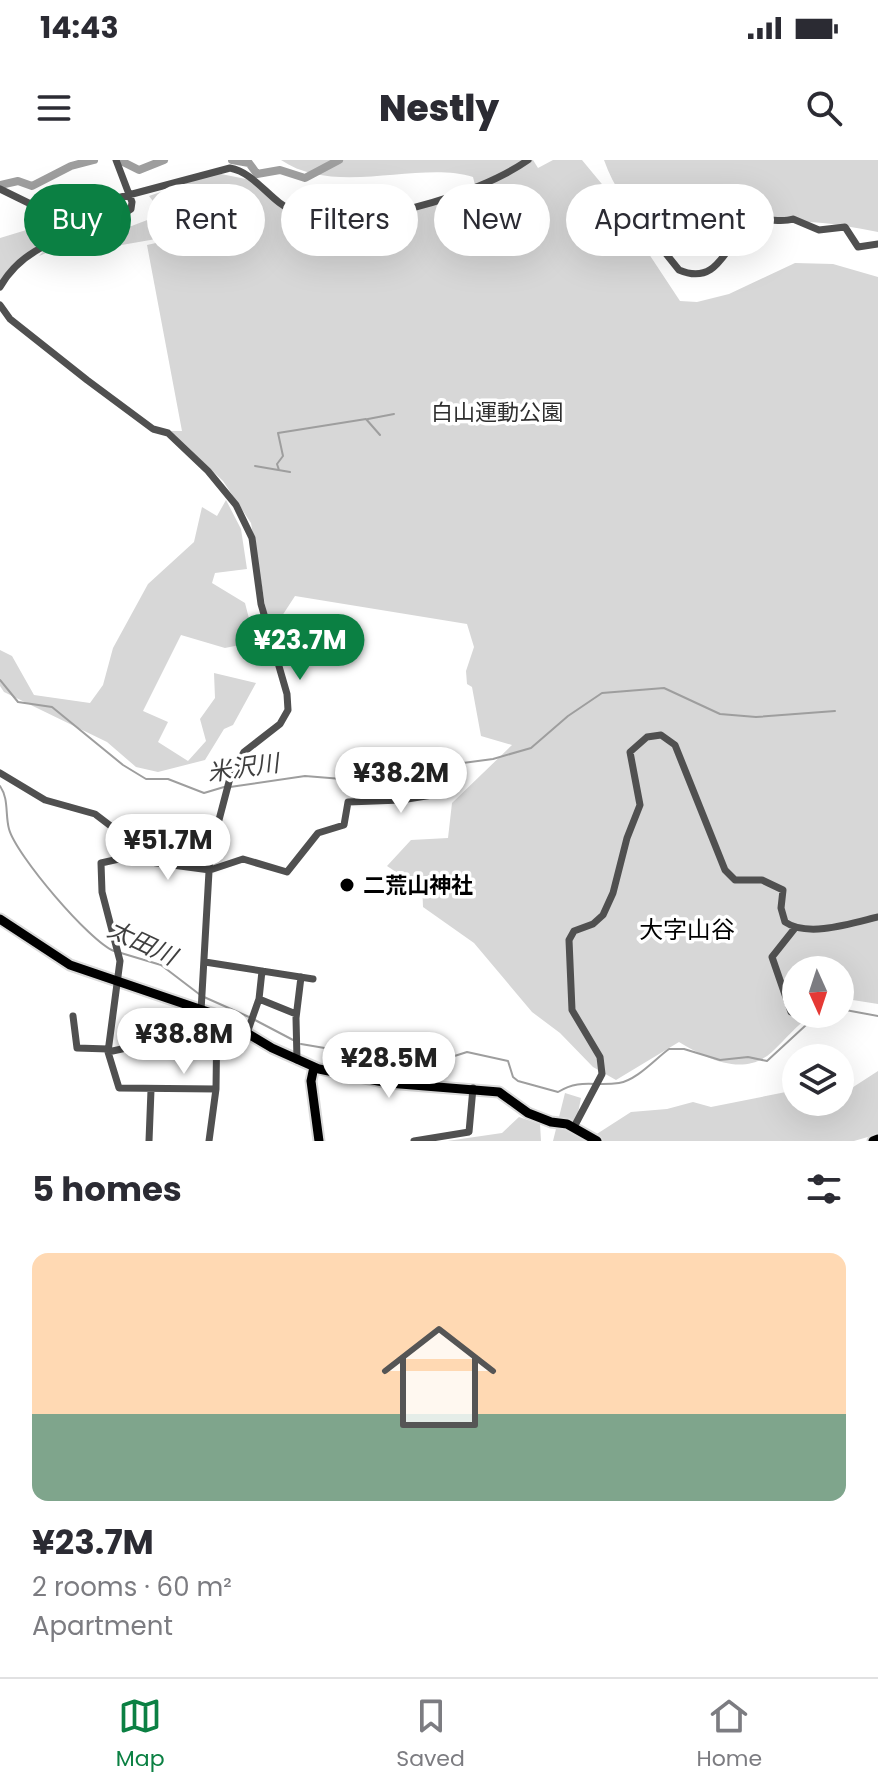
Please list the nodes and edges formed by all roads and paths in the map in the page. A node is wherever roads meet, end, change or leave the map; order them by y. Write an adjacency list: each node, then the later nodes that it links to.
1 (116, 160): 3 (street)
2 (528, 160): 5 (street)
3 (125, 184)
4 (0, 189): 6 (street)
5 (131, 194)
6 (24, 200)
7 (774, 222): 8 (street)
8 (878, 244)
9 (28, 256): 12 (street)
10 (668, 256): 11 (street)
11 (725, 256)
12 (0, 287)
13 (0, 305): 17 (street)
14 (0, 773): 16 (street)
15 (451, 792): 17 (street)
16 (137, 855): 17 (street); 25 (street)
17 (210, 870): 21 (street)
18 (878, 917): 20 (street)
19 (0, 919): 25 (main road)
20 (795, 928): 26 (street); 40 (street)
21 (205, 962): 22 (street); 28 (street)
22 (262, 971): 23 (street); 27 (street)
23 (301, 977): 24 (street); 29 (street)
24 (313, 979)
25 (116, 982): 28 (main road); 34 (street)
26 (782, 990)
27 (259, 999): 29 (street); 32 (street)
28 (201, 1011): 30 (main road)
29 (296, 1014): 35 (street)
30 (217, 1015): 32 (main road); 33 (street)
31 (73, 1016): 34 (street)
32 (247, 1033): 35 (main road)
33 (216, 1038): 34 (street); 38 (street)
34 (108, 1050): 39 (street)
35 (297, 1060): 36 (main road)
36 (314, 1067): 37 (main road); 43 (main road)
37 (473, 1088): 40 (main road); 44 (street)
38 (216, 1089): 39 (street); 42 (street)
39 (151, 1090): 41 (street)
40 (574, 1127): 45 (main road)
41 (149, 1141)
42 (209, 1141)
43 (319, 1141)
44 (414, 1141)
45 (597, 1141)

